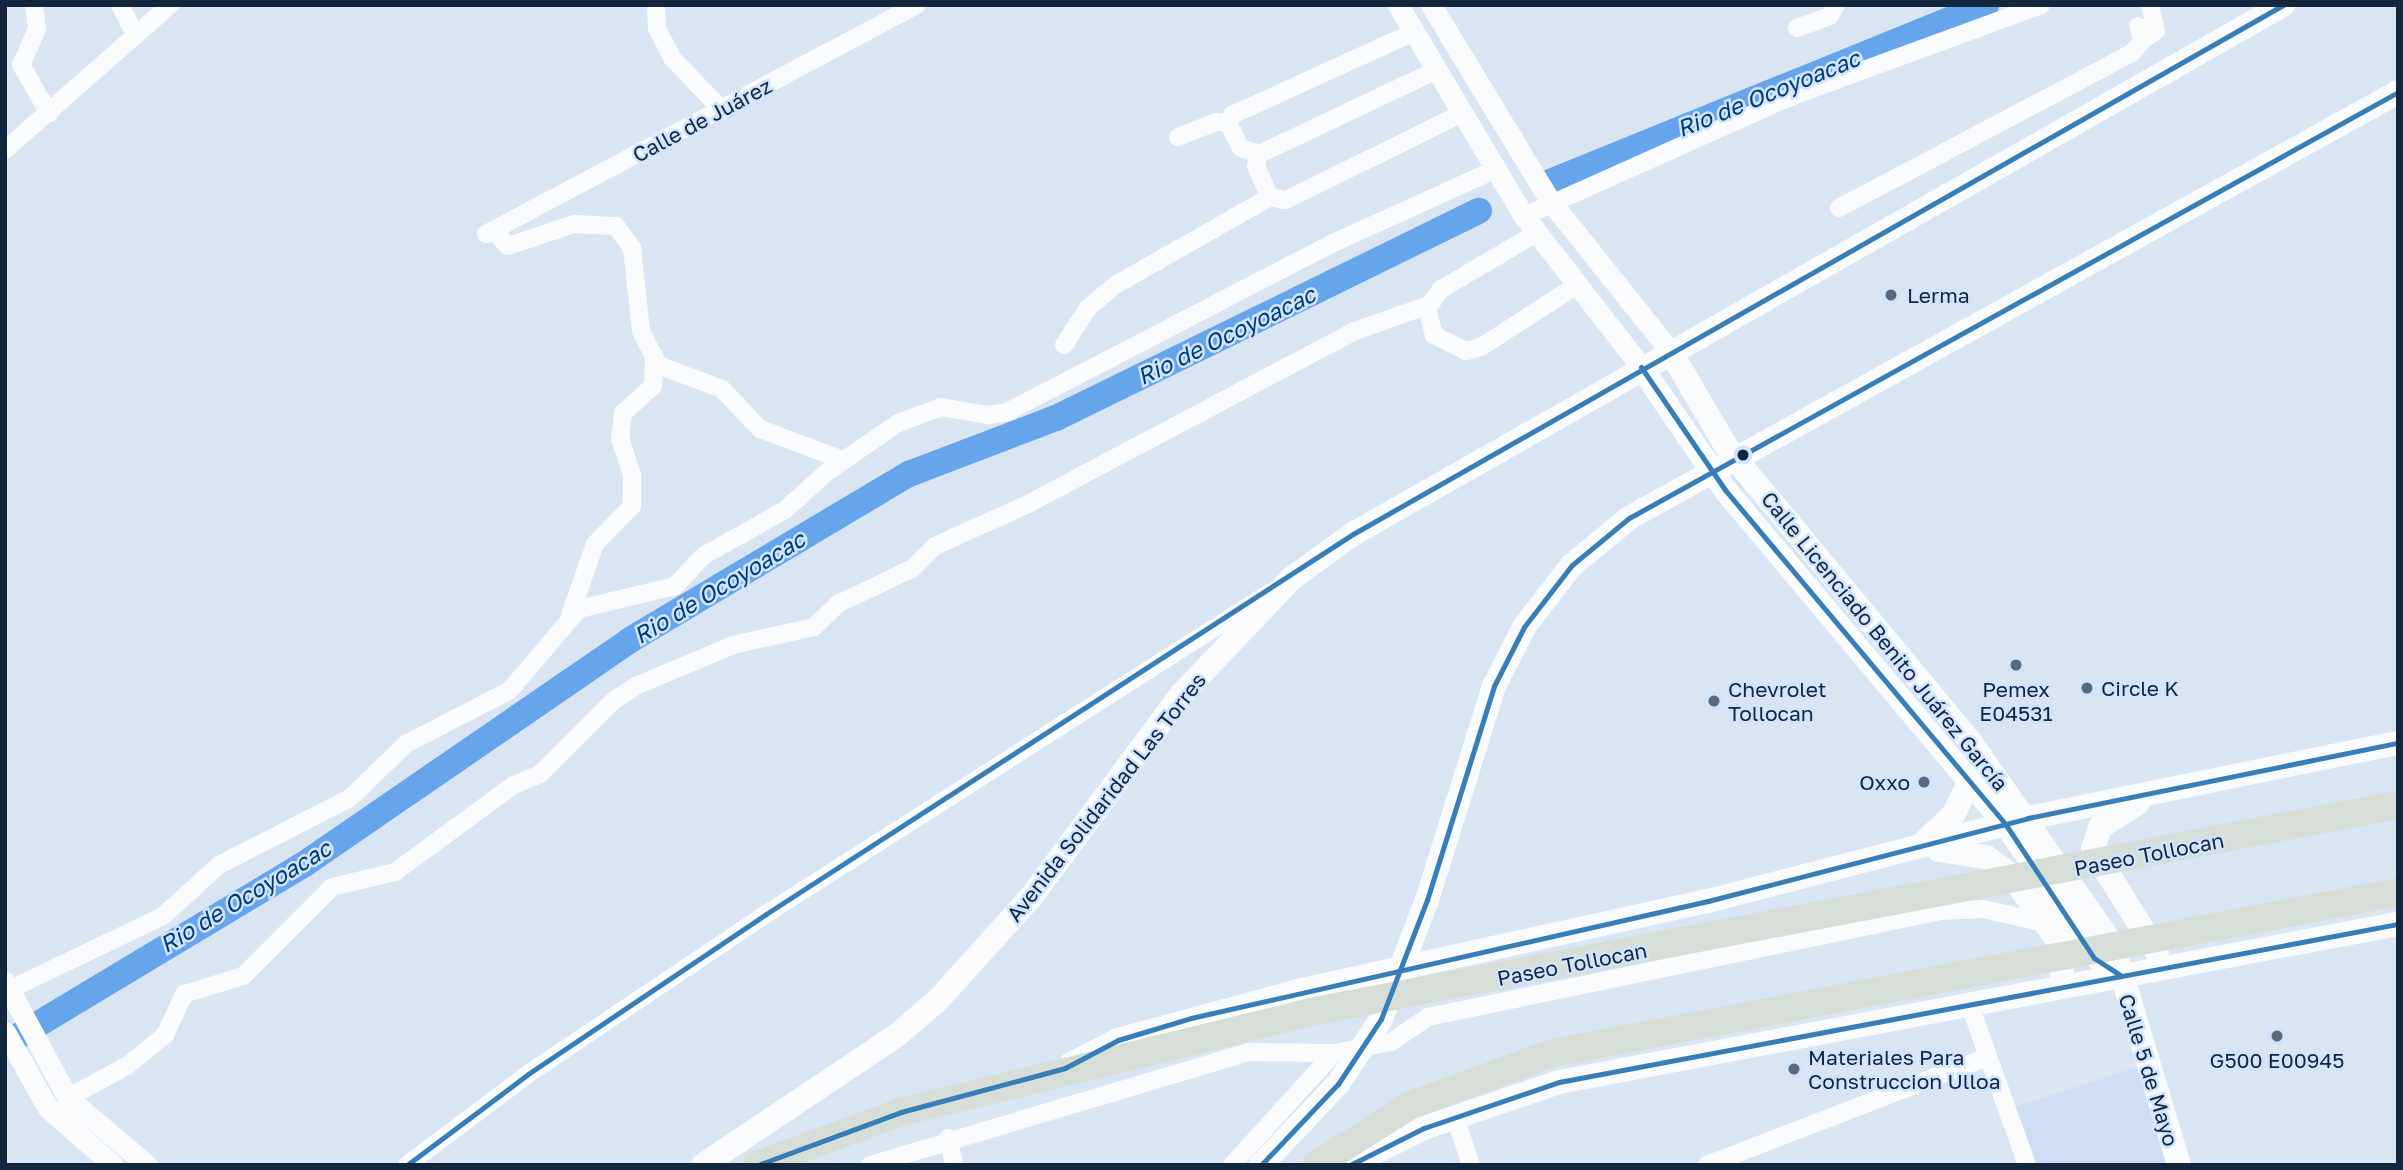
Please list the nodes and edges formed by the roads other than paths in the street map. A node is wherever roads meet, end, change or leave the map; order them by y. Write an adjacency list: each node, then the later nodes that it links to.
1 (34, 5): 18 (street)
2 (120, 5): 14 (street)
3 (170, 5): 14 (street)
4 (656, 5): 17 (street)
5 (917, 5): 17 (street, Calle de Juárez)
6 (1398, 5): 13 (street, Calle Licenciado Benito Juárez García)
7 (1431, 5): 26 (street, Calle Licenciado Benito Juárez García)
8 (1836, 5): 12 (street)
9 (2040, 5): 26 (street)
10 (2150, 5): 27 (street)
11 (2283, 5): 32 (main road, Avenida Solidaridad Las Torres)
12 (1797, 28)
13 (1414, 32): 15 (street, Calle Licenciado Benito Juárez García); 20 (street)
14 (135, 35): 18 (street)
15 (1437, 70): 19 (street, Calle Licenciado Benito Juárez García); 23 (street)
16 (2398, 92): 69 (main road)
17 (722, 110): 33 (street, Calle de Juárez)
18 (49, 113): 22 (street)
19 (1463, 113): 24 (street, Calle Licenciado Benito Juárez García); 25 (street)
20 (1228, 123): 21 (street); 23 (street)
21 (1178, 137)
22 (5, 150)
23 (1259, 154): 25 (street)
24 (1496, 169): 28 (street, Calle Licenciado Benito Juárez García); 35 (street)
25 (1270, 197): 31 (street)
26 (1551, 202): 28 (street); 32 (street, Calle Licenciado Benito Juárez García)
27 (1839, 208)
28 (1531, 224): 29 (street, Calle Licenciado Benito Juárez García); 30 (street)
29 (1577, 285): 30 (street); 34 (street, Calle Licenciado Benito Juárez García)
30 (1429, 305): 57 (street)
31 (1064, 345)
32 (1670, 351): 34 (main road, Avenida Solidaridad Las Torres); 42 (main road, Calle Licenciado Benito Juárez García)
33 (654, 360): 35 (street); 37 (street)
34 (1641, 367): 36 (main road, Avenida Solidaridad Las Torres); 39 (main road, Calle Licenciado Benito Juárez García)
35 (843, 460): 37 (street)
36 (1292, 578): 63 (street); 64 (main road, Avenida Solidaridad Las Torres)
37 (570, 615): 49 (street)
38 (2398, 743): 40 (main road)
39 (1970, 782): 42 (main road, Calle Licenciado Benito Juárez García); 43 (main road)
40 (2157, 792): 42 (main road); 47 (main road)
41 (2398, 805): 56 (highway, Paseo Tollocan)
42 (2017, 821): 43 (main road); 48 (main road, Calle Licenciado Benito Juárez García)
43 (1915, 850): 45 (main road); 56 (main road)
44 (2398, 892): 70 (highway)
45 (2045, 923): 50 (main road); 54 (street)
46 (2398, 924): 47 (main road)
47 (2184, 962): 48 (main road)
48 (2120, 975): 50 (main road); 74 (main road, Calle 5 de Mayo)
49 (7, 986): 52 (street)
50 (2051, 988): 51 (main road)
51 (1969, 1003): 55 (street); 58 (main road)
52 (14, 1026): 53 (street)
53 (24, 1047): 57 (street); 61 (street)
54 (1334, 1053): 59 (street); 68 (street)
55 (1987, 1057): 72 (street); 73 (street)
56 (1065, 1068): 65 (highway, Paseo Tollocan)
57 (68, 1098): 62 (street)
58 (1455, 1117): 60 (main road); 71 (street)
59 (948, 1138): 66 (street); 67 (street)
60 (1353, 1163)
61 (113, 1165)
62 (147, 1165)
63 (407, 1165)
64 (704, 1165)
65 (757, 1165)
66 (870, 1165)
67 (954, 1165)
68 (1232, 1165)
69 (1261, 1165)
70 (1315, 1165)
71 (1471, 1165)
72 (1707, 1165)
73 (2027, 1165)
74 (2179, 1165)

